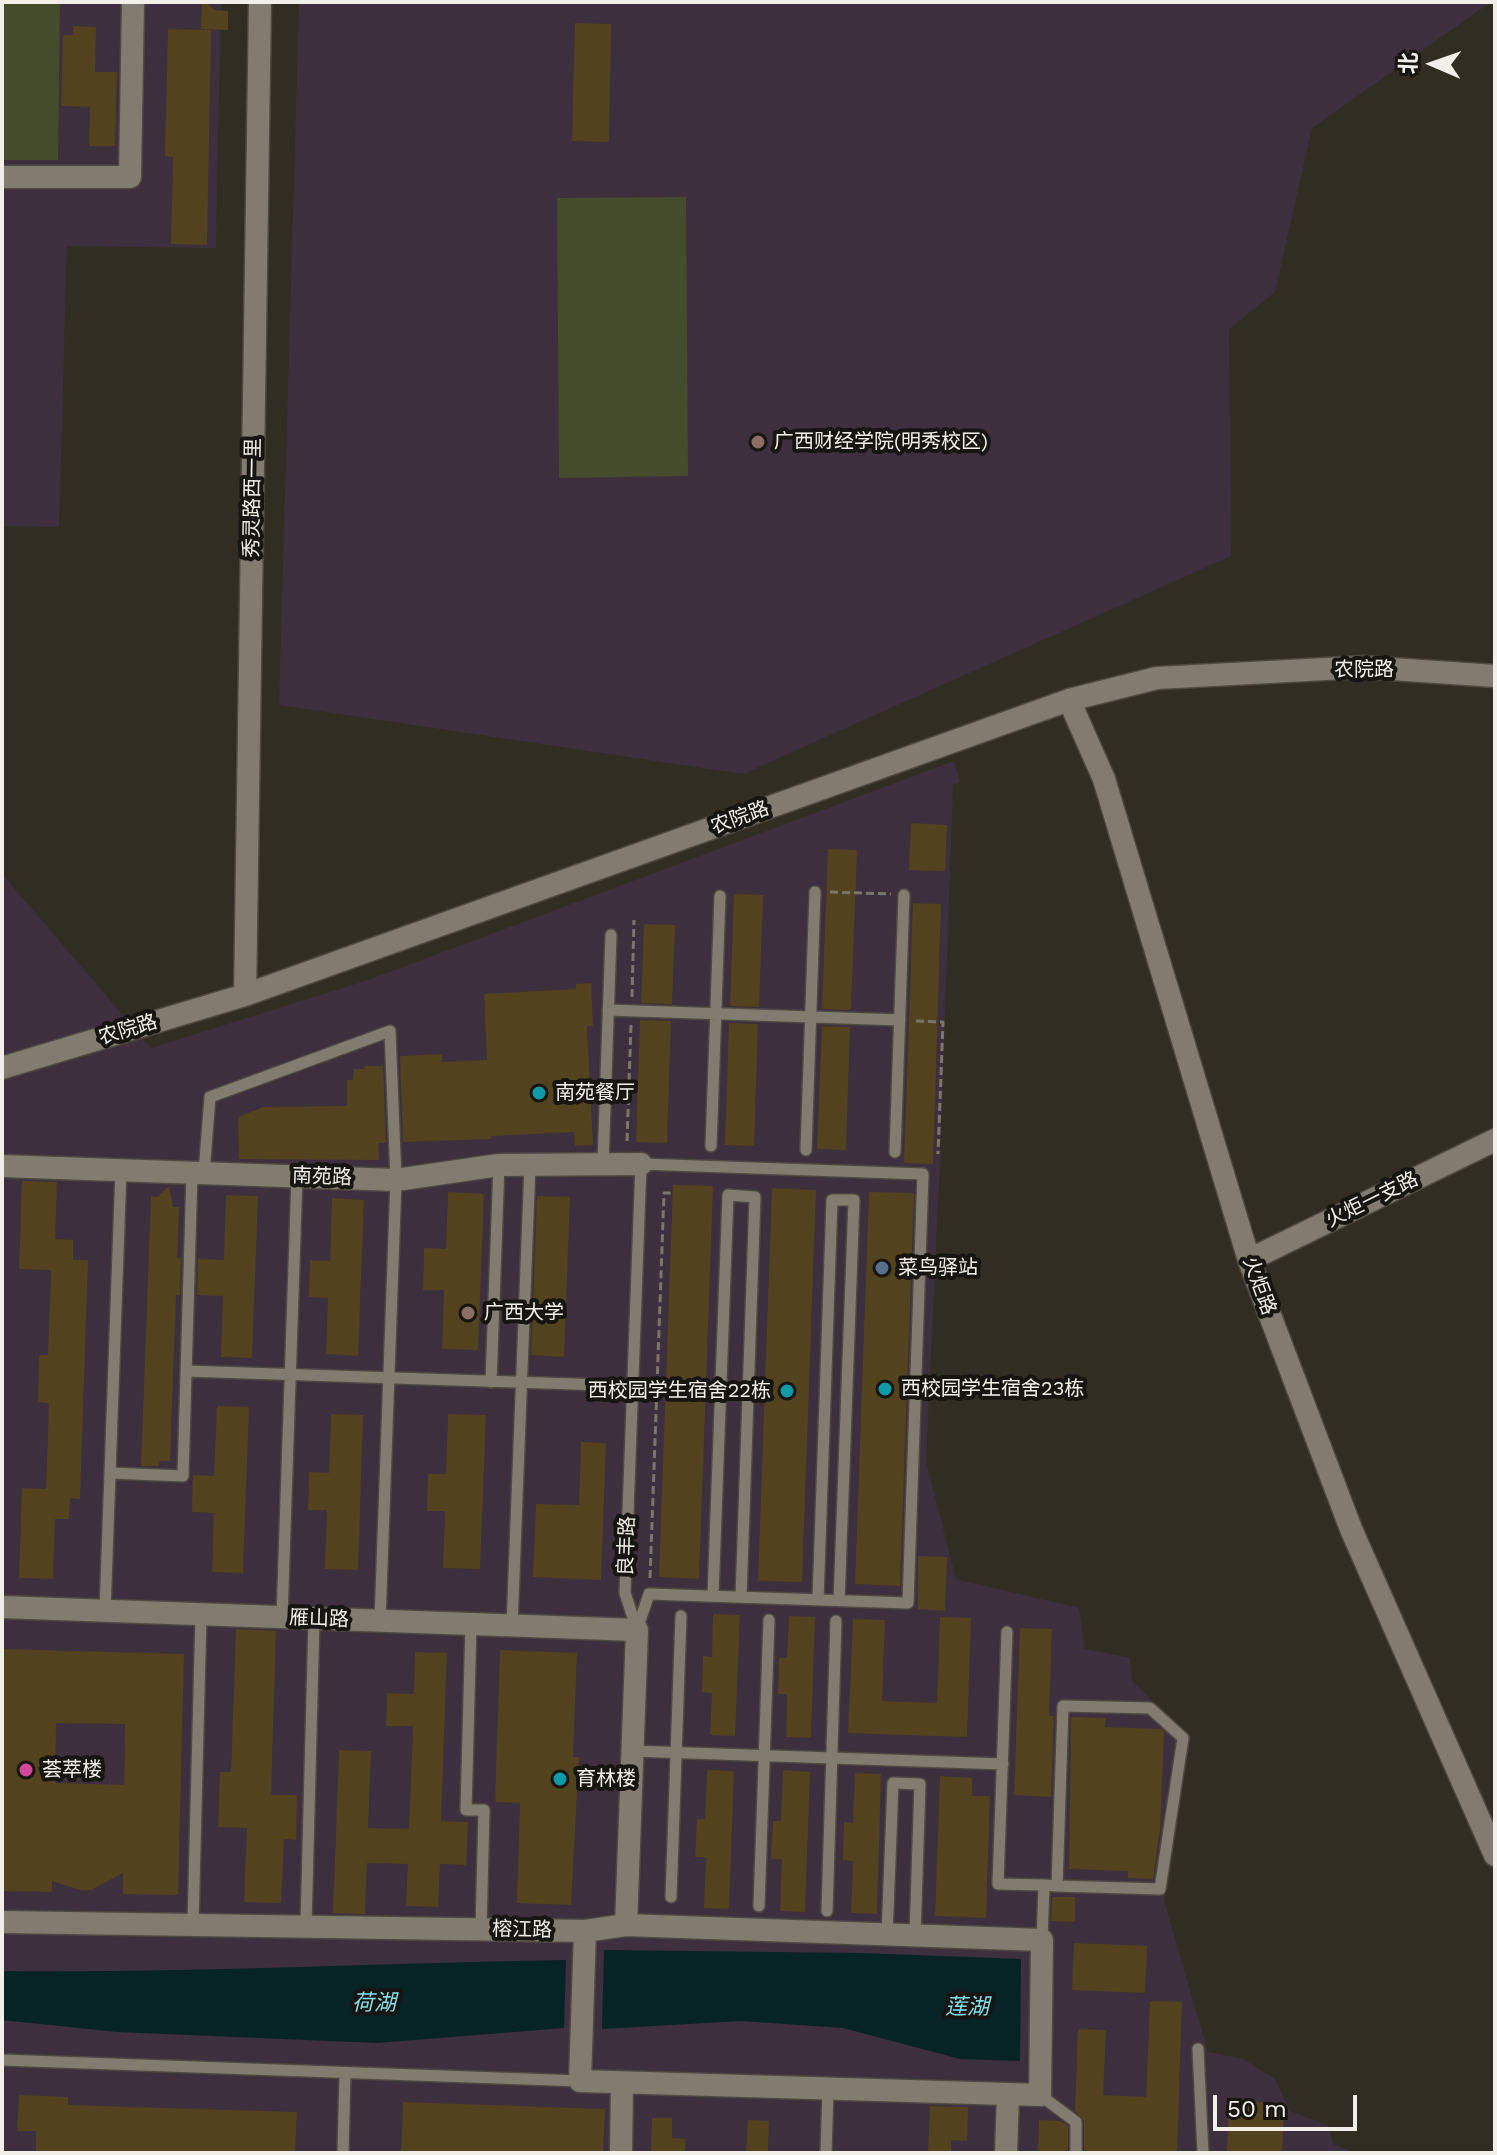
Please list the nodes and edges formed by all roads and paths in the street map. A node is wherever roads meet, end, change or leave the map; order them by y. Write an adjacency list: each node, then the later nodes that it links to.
1 (133, 2): 3 (street)
2 (260, 2): 11 (street, 秀灵路西一里)
3 (2, 177)
4 (1495, 676): 5 (street, 农院路)
5 (1069, 700): 11 (street, 农院路); 34 (street, 火炬路)
6 (815, 892): 7 (path); 15 (lane)
7 (904, 895): 16 (lane)
8 (720, 896): 14 (lane)
9 (634, 920): 13 (path)
10 (611, 935): 12 (lane)
11 (245, 995): 17 (street, 农院路)
12 (608, 1010): 13 (lane); 24 (lane)
13 (631, 1011): 14 (lane); 19 (path)
14 (715, 1014): 15 (lane); 20 (lane)
15 (810, 1017): 16 (lane); 21 (lane)
16 (900, 1020): 22 (lane); 23 (path)
17 (2, 1068)
18 (1495, 1140): 34 (street, 火炬一支路)
19 (627, 1141)
20 (711, 1146)
21 (806, 1150)
22 (895, 1152)
23 (938, 1154)
24 (603, 1164): 25 (street, 南苑路); 27 (street, 南苑路)
25 (641, 1164): 40 (lane, 良丰路); 46 (lane)
26 (499, 1165): 27 (street, 南苑路); 32 (street, 南苑路); 38 (lane)
27 (530, 1165): 39 (lane)
28 (2, 1166): 29 (street, 南苑路)
29 (121, 1170): 30 (street, 南苑路); 41 (lane)
30 (198, 1173): 31 (street, 南苑路); 32 (lane); 35 (lane)
31 (297, 1177): 32 (street, 南苑路); 36 (lane)
32 (396, 1180): 37 (lane)
33 (672, 1193): 42 (path)
34 (1249, 1260): 65 (street, 火炬路)
35 (186, 1371): 36 (lane); 41 (lane)
36 (290, 1375): 37 (lane); 51 (lane)
37 (389, 1379): 38 (lane); 54 (lane)
38 (491, 1382): 39 (lane)
39 (521, 1383): 40 (lane); 57 (lane)
40 (633, 1386): 58 (lane, 良丰路)
41 (110, 1473): 48 (lane)
42 (649, 1594): 43 (lane); 58 (lane)
43 (713, 1596): 44 (lane); 44 (lane)
44 (741, 1597): 45 (lane)
45 (818, 1600): 46 (lane); 46 (lane)
46 (839, 1601)
47 (2, 1607): 48 (street, 雁山路)
48 (105, 1611): 49 (street, 雁山路)
49 (201, 1615): 51 (street, 雁山路); 72 (lane)
50 (681, 1616): 61 (lane)
51 (282, 1617): 52 (street, 雁山路)
52 (314, 1619): 54 (street, 雁山路); 74 (lane)
53 (769, 1620): 62 (lane)
54 (380, 1621): 56 (street, 雁山路)
55 (836, 1621): 63 (lane)
56 (471, 1624): 57 (street, 雁山路); 75 (lane)
57 (512, 1626): 58 (street, 雁山路)
58 (637, 1630): 60 (street, 良丰路)
59 (1007, 1632): 64 (lane)
60 (632, 1751): 61 (lane); 73 (street, 良丰路)
61 (676, 1753): 62 (lane); 68 (lane)
62 (765, 1756): 63 (lane); 69 (lane)
63 (834, 1758): 64 (lane); 70 (lane)
64 (1003, 1764): 66 (lane)
65 (1495, 1855)
66 (1044, 1885): 67 (lane); 79 (lane)
67 (1057, 1886): 67 (lane)
68 (671, 1897)
69 (759, 1906)
70 (827, 1911)
71 (2, 1922): 72 (street, 榕江路)
72 (193, 1925): 74 (street, 榕江路)
73 (626, 1925): 76 (street, 榕江路); 77 (street, 榕江路)
74 (306, 1926): 75 (street, 榕江路)
75 (481, 1929): 76 (street, 榕江路)
76 (585, 1931): 83 (street)
77 (887, 1935): 78 (street, 榕江路); 78 (lane)
78 (915, 1936): 79 (street, 榕江路)
79 (1042, 1940): 87 (street)
80 (1198, 2049): 93 (lane)
81 (2, 2060): 82 (lane)
82 (345, 2073): 83 (lane); 88 (lane)
83 (580, 2081): 84 (street)
84 (622, 2083): 85 (street); 89 (street)
85 (828, 2089): 86 (street); 90 (lane)
86 (1008, 2095): 87 (street); 91 (street)
87 (1040, 2095): 92 (lane)
88 (343, 2153)
89 (621, 2153)
90 (826, 2153)
91 (1006, 2153)
92 (1076, 2153)
93 (1203, 2153)

